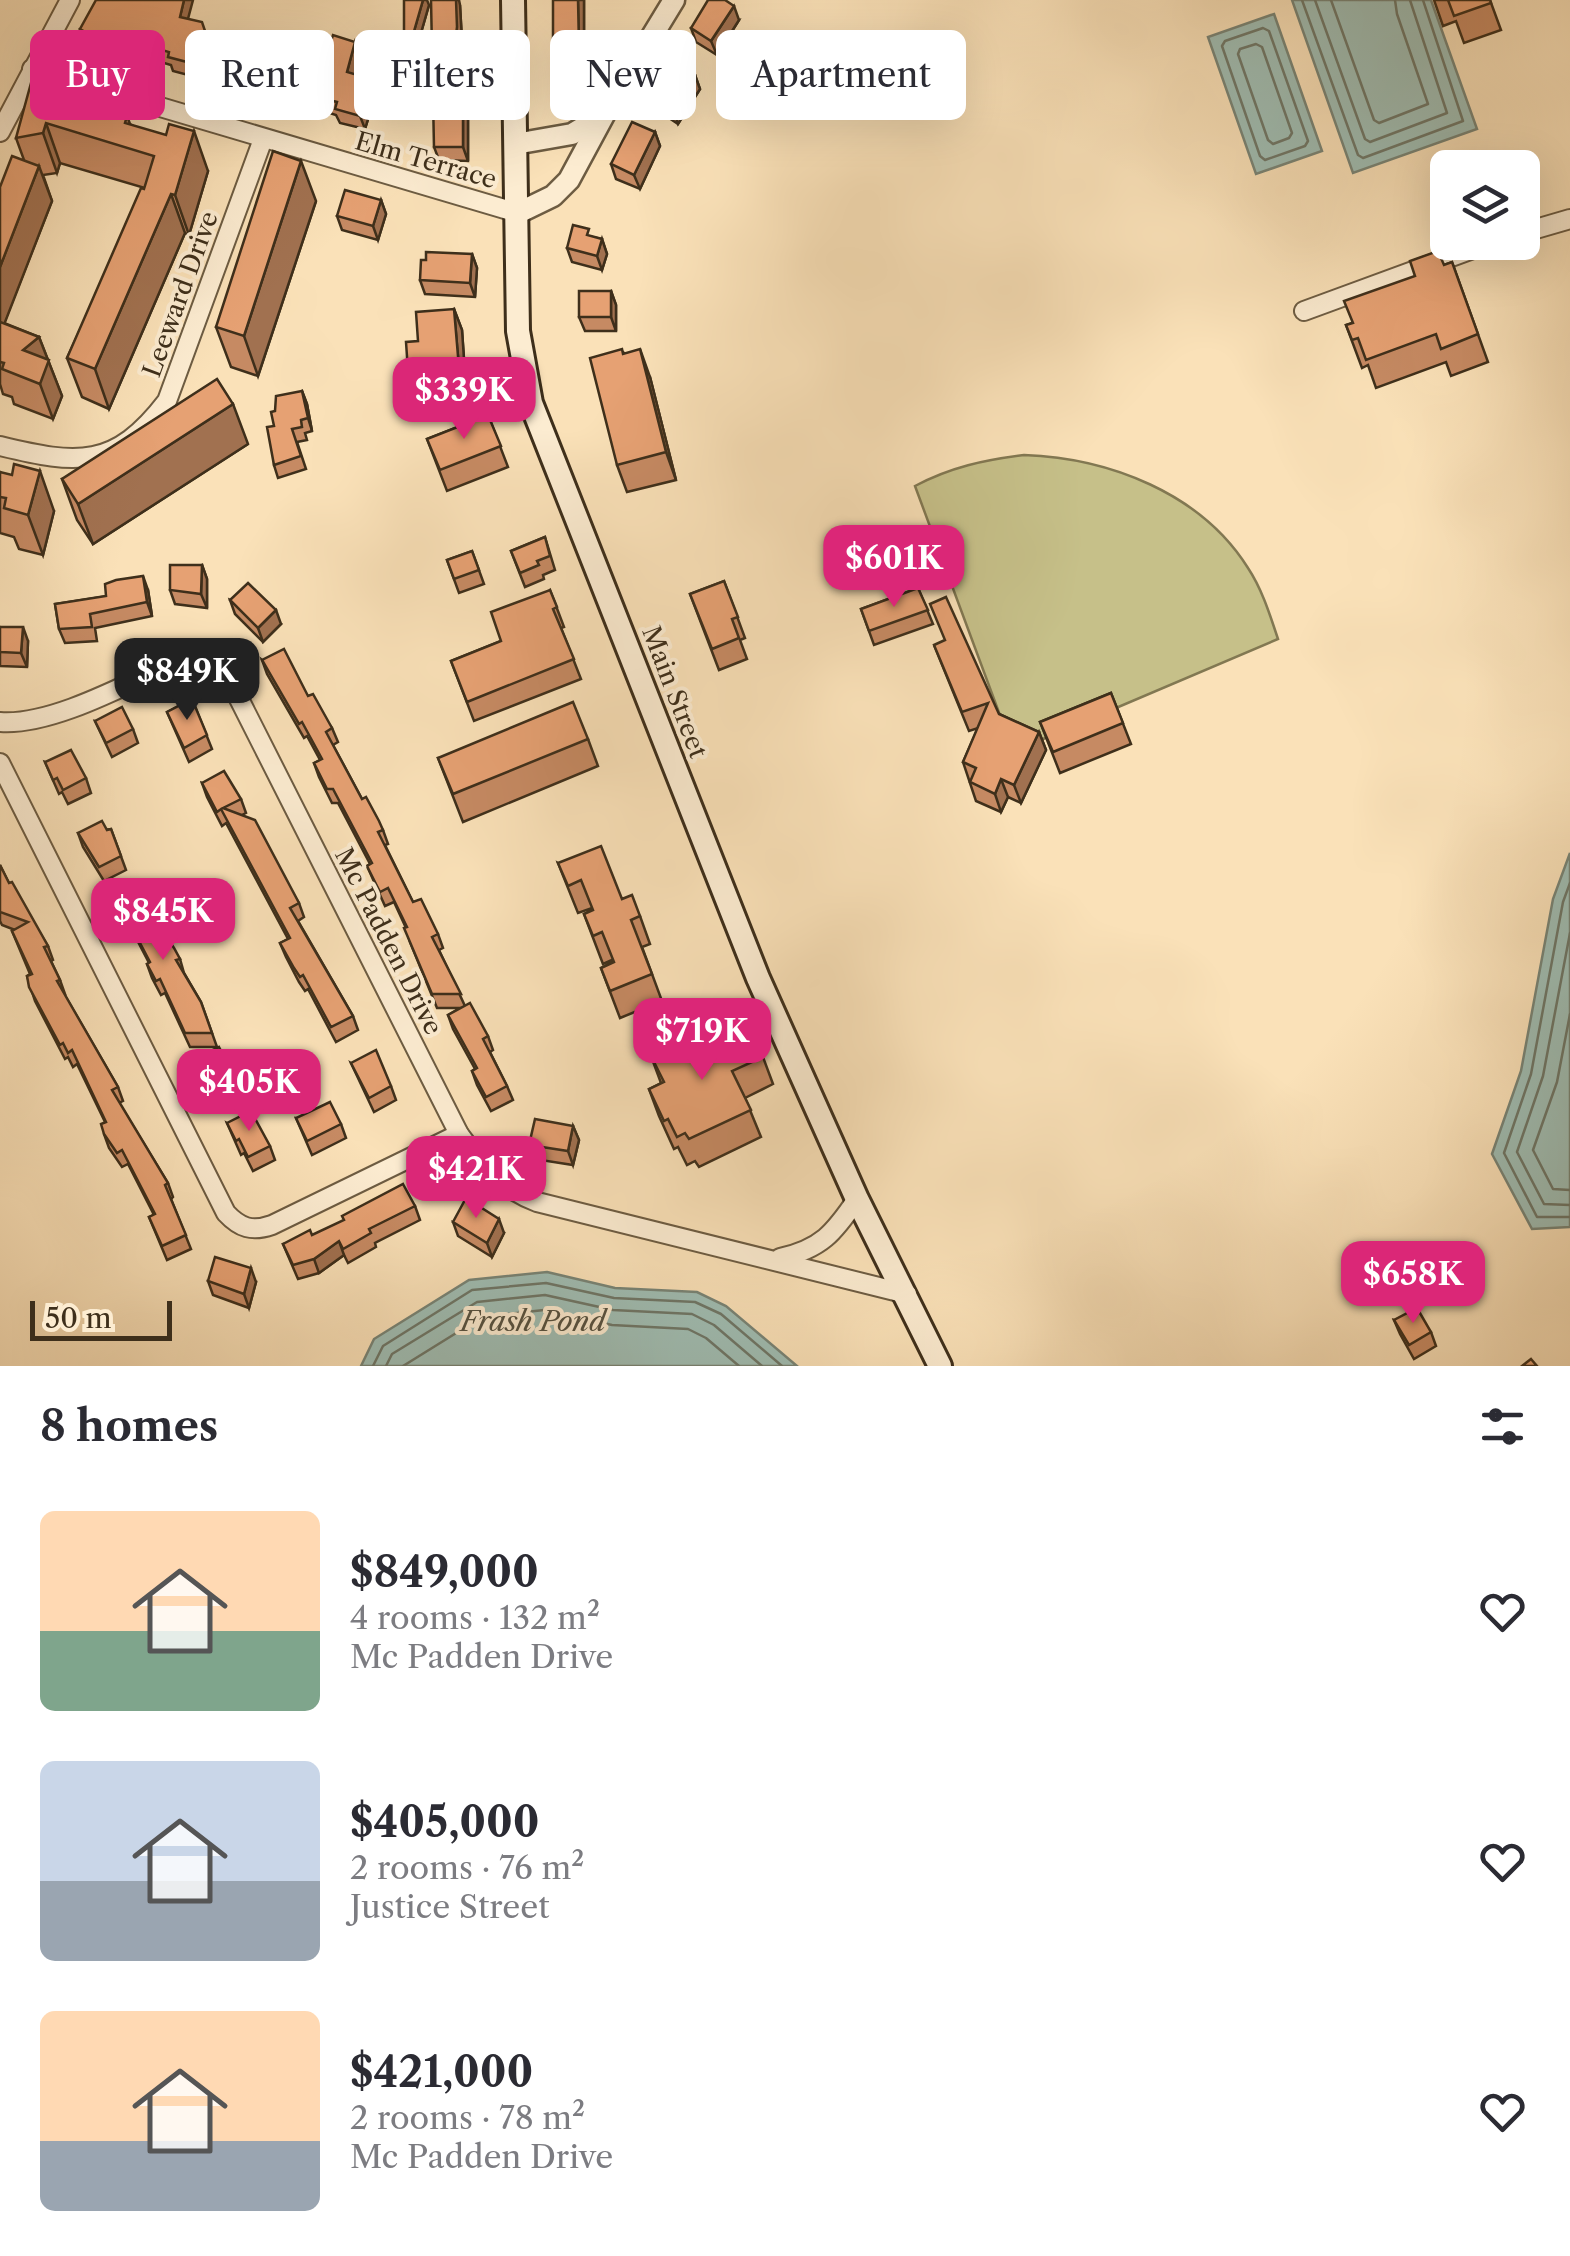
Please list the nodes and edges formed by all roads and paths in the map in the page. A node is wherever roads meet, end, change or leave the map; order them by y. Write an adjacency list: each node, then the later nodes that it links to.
1 (70, 0): 4 (street)
2 (513, 0): 12 (main road, Main Street)
3 (674, 0): 5 (street)
4 (53, 30)
5 (656, 30)
6 (30, 73): 10 (street)
7 (165, 109): 11 (street, Elm Terrace)
8 (596, 120): 12 (street)
9 (601, 120): 13 (street)
10 (0, 132)
11 (263, 139): 13 (street, Elm Terrace); 18 (street, Leeward Drive)
12 (516, 144): 13 (main road, Main Street)
13 (518, 213): 22 (main road, Main Street)
14 (1570, 219): 15 (street)
15 (1540, 228)
16 (1443, 260): 17 (street)
17 (1304, 311)
18 (0, 446)
19 (0, 722): 21 (street, Mc Padden Drive)
20 (0, 763): 21 (street)
21 (459, 1134): 23 (street, Mc Padden Drive)
22 (858, 1199): 23 (street); 24 (main road, Main Street)
23 (774, 1260): 24 (street, Mc Padden Drive)
24 (907, 1294): 25 (main road, Main Street)
25 (940, 1366)

